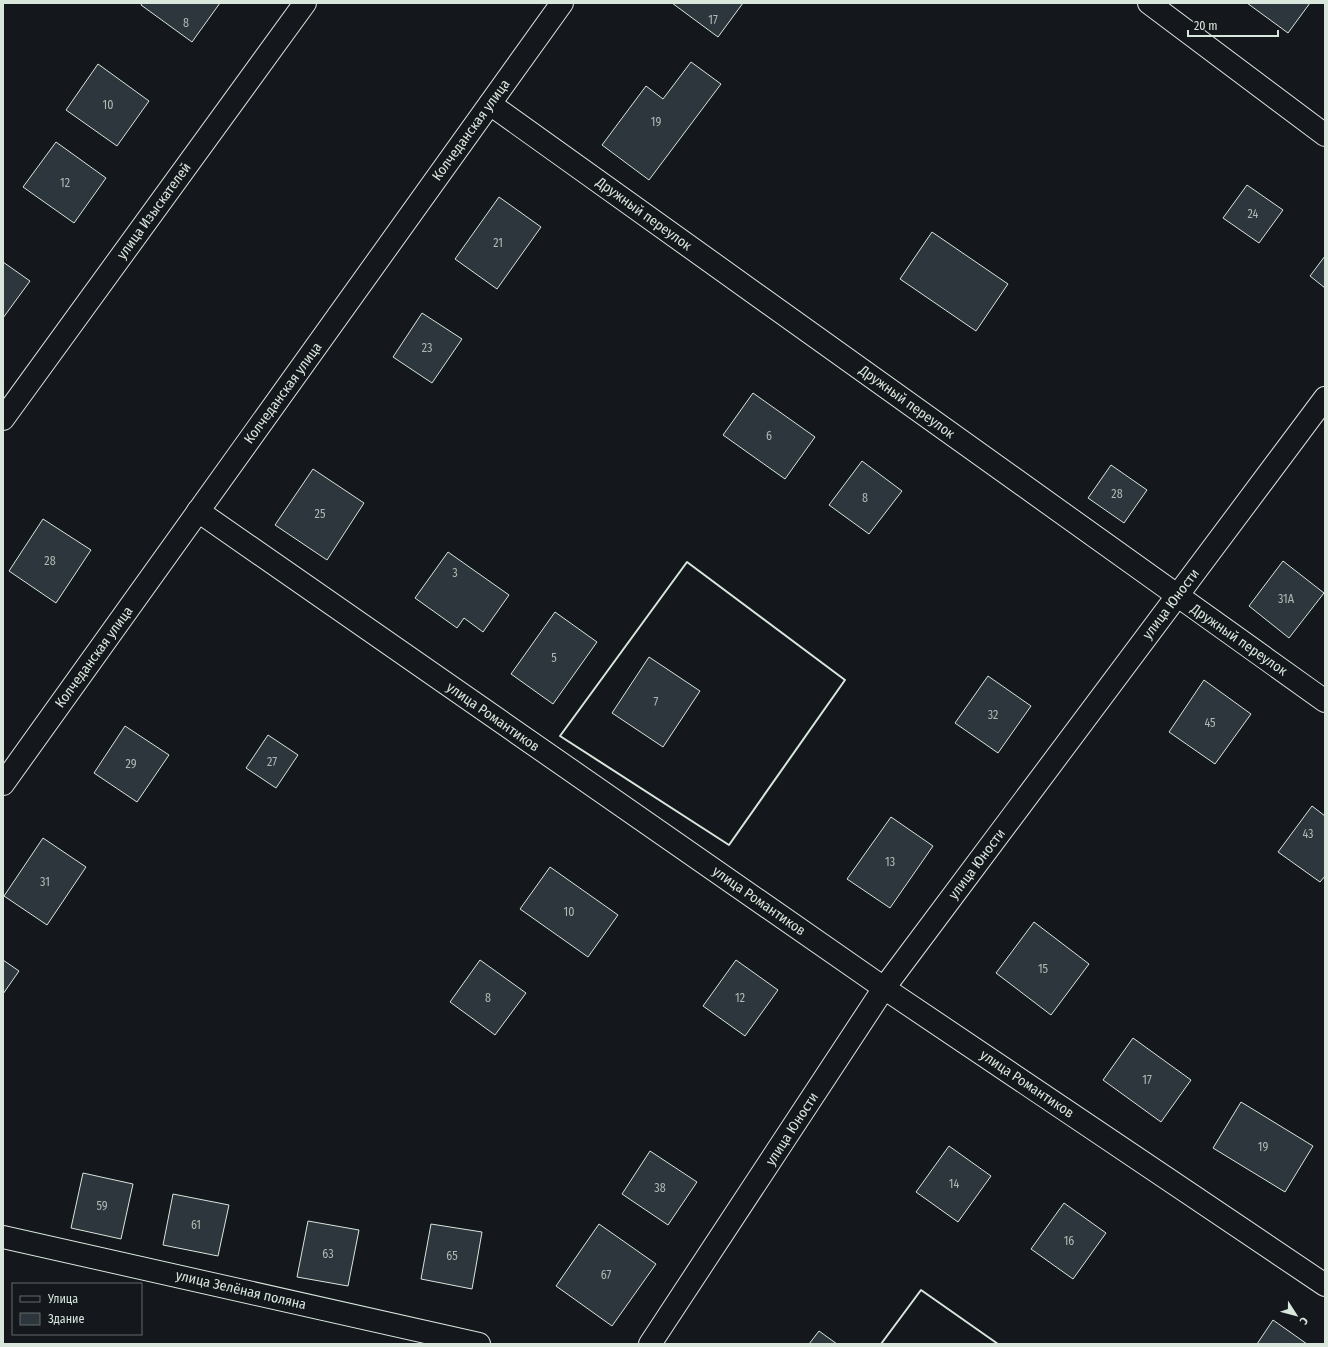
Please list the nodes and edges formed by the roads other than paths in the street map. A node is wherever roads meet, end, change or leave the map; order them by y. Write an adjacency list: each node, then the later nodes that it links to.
1 (305, 3): 7 (street, улица Изыскателей)
2 (562, 3): 4 (street, Колчеданская улица)
3 (1149, 3): 5 (street)
4 (490, 104): 8 (street, Колчеданская улица); 9 (street, Дружный переулок)
5 (1325, 135)
6 (1325, 398): 9 (street, улица Юности)
7 (3, 419)
8 (198, 512): 11 (street, Колчеданская улица); 12 (street, улица Романтиков)
9 (1177, 596): 10 (street, Дружный переулок); 12 (street, улица Юности)
10 (1325, 701)
11 (3, 784)
12 (884, 988): 14 (street, улица Романтиков); 16 (street, улица Юности)
13 (3, 1237): 15 (street, улица Зелёная поляна)
14 (1325, 1285)
15 (479, 1344)
16 (650, 1344)

